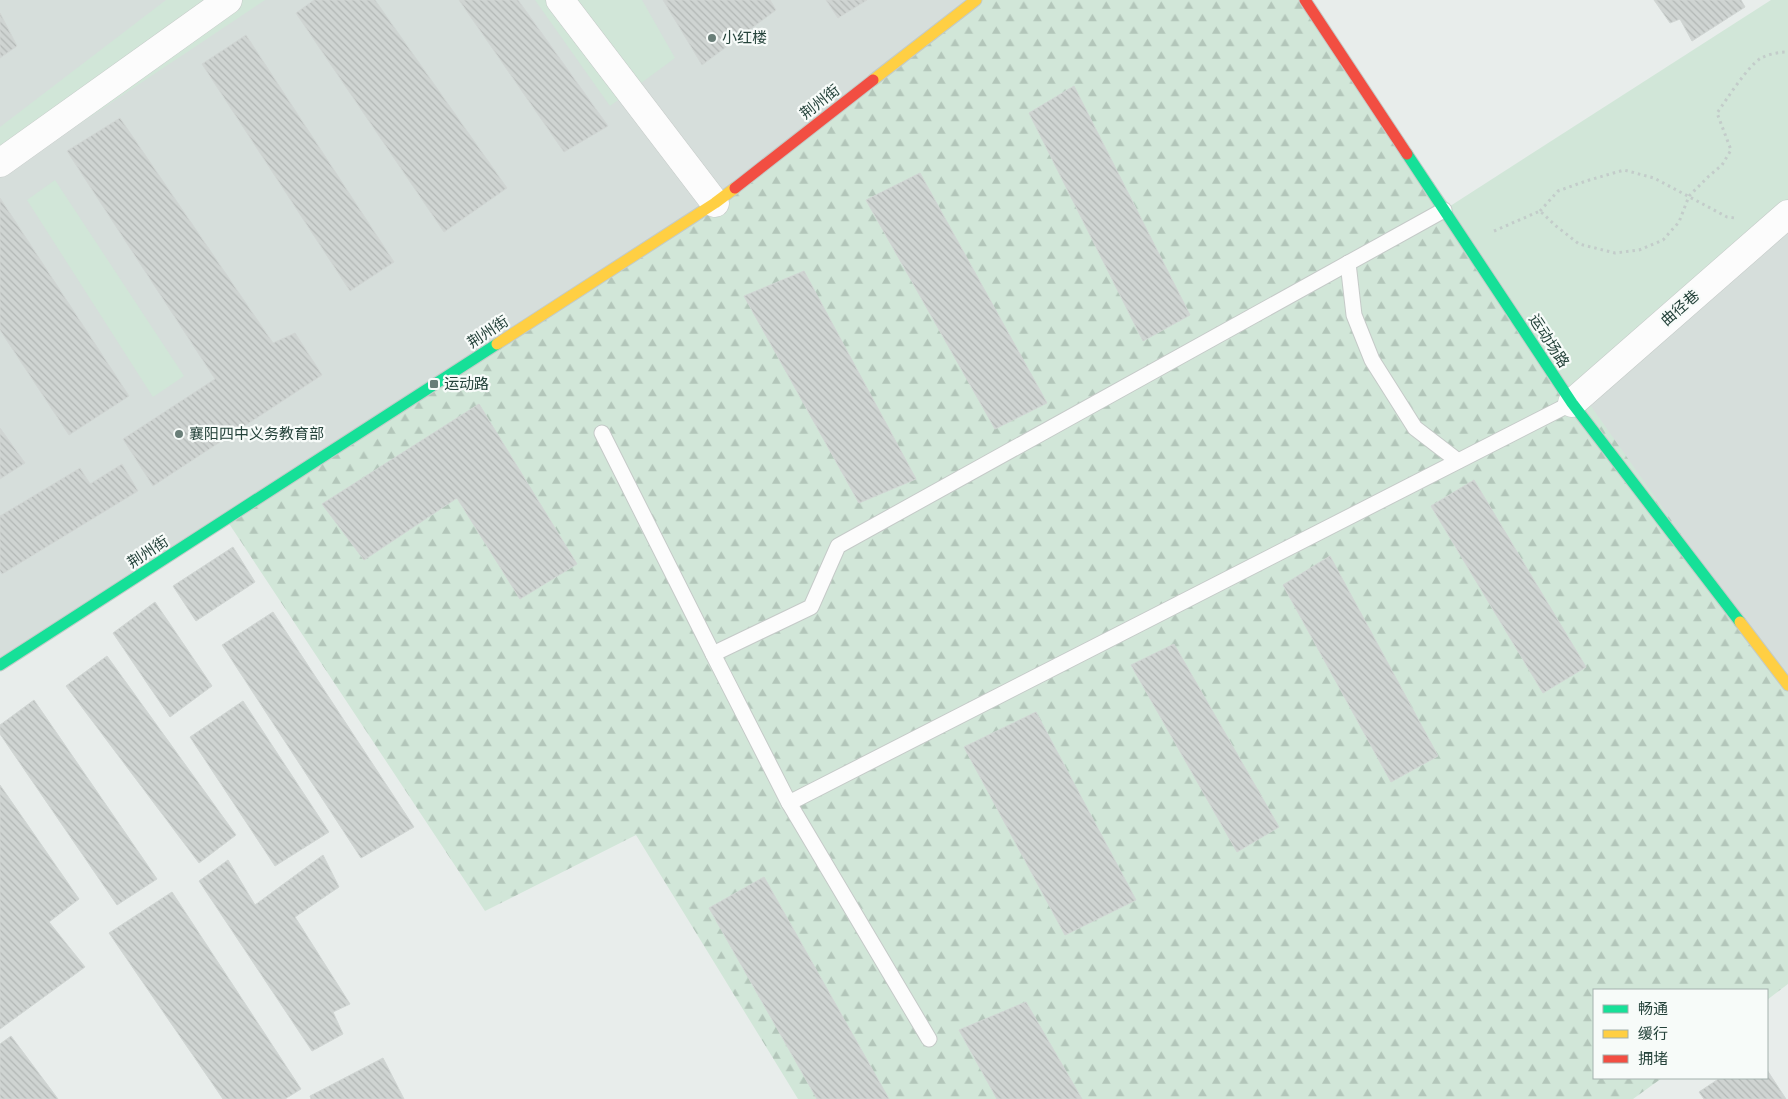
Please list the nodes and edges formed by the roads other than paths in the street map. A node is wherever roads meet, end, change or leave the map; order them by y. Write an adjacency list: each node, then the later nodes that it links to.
1 (228, 0): 5 (street)
2 (560, 0): 6 (street)
3 (976, 0): 6 (street, 荆州街)
4 (1305, 0): 7 (street, 运动场路)
5 (0, 163)
6 (715, 203): 14 (street, 荆州街)
7 (1444, 210): 9 (lane); 10 (street, 运动场路)
8 (1784, 217): 10 (street, 曲径巷)
9 (1348, 263): 12 (lane); 13 (lane)
10 (1572, 403): 12 (lane); 15 (street, 运动场路)
11 (602, 434): 13 (lane)
12 (1458, 461): 16 (lane)
13 (713, 654): 16 (lane)
14 (0, 665)
15 (1788, 685)
16 (788, 803): 17 (lane)
17 (929, 1039)

